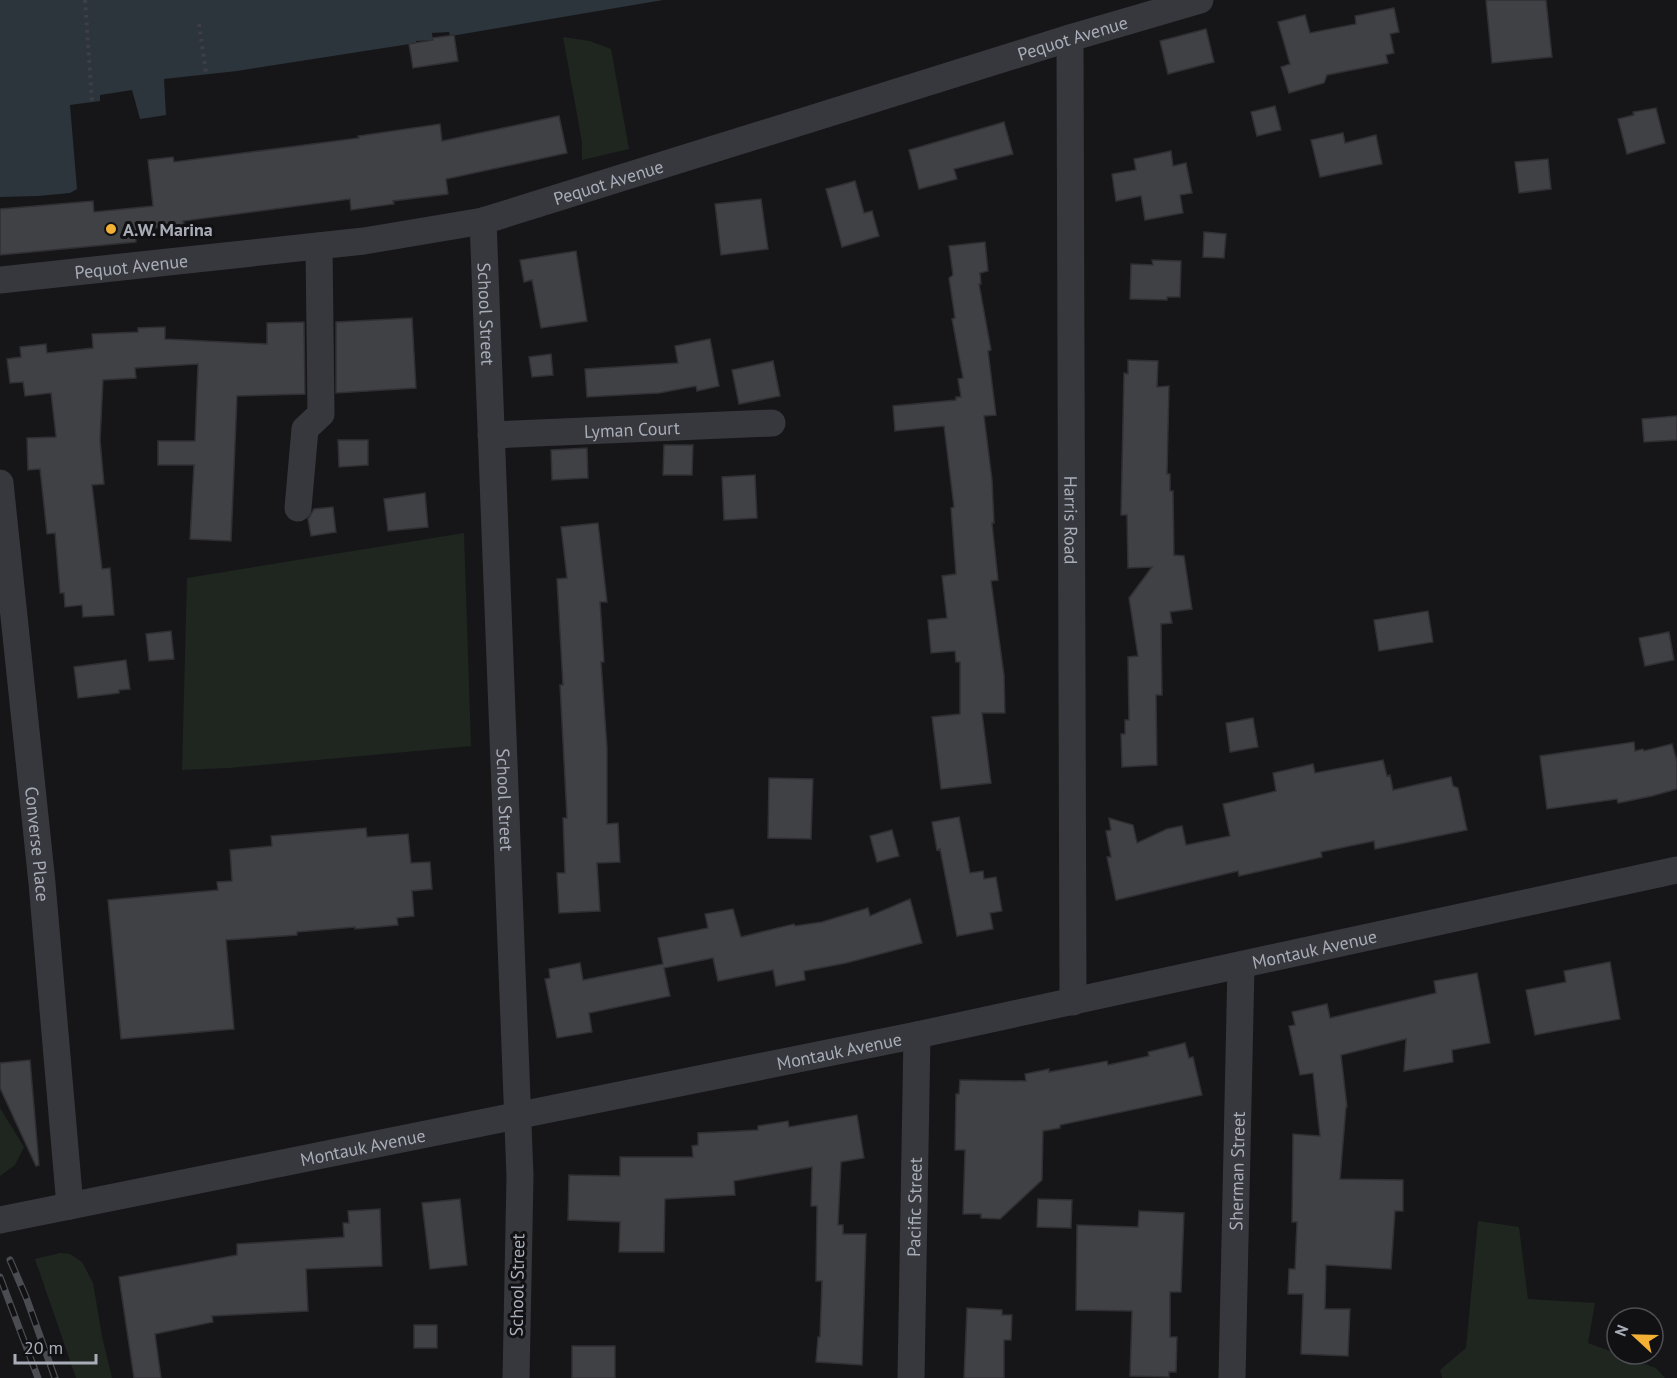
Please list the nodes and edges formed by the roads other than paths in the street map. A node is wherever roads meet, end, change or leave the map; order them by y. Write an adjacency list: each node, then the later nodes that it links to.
1 (1200, 0): 2 (street, Pequot Avenue)
2 (1070, 38): 3 (street, Pequot Avenue); 12 (street, Harris Road)
3 (483, 220): 4 (street, Pequot Avenue); 7 (street, School Street)
4 (319, 246): 5 (street, Pequot Avenue); 9 (street)
5 (0, 280)
6 (772, 423): 7 (street, Lyman Court)
7 (491, 435): 14 (street, School Street)
8 (0, 483): 15 (street, Converse Place)
9 (298, 508)
10 (1677, 870): 11 (street, Montauk Avenue)
11 (1241, 965): 12 (street, Montauk Avenue); 19 (street, Sherman Street)
12 (1073, 1002): 13 (street, Montauk Avenue)
13 (917, 1035): 14 (street, Montauk Avenue); 18 (street, Pacific Street)
14 (518, 1115): 15 (street, Montauk Avenue); 17 (street, School Street)
15 (70, 1206): 16 (street, Montauk Avenue)
16 (9, 1218)
17 (516, 1378)
18 (911, 1378)
19 (1232, 1378)

